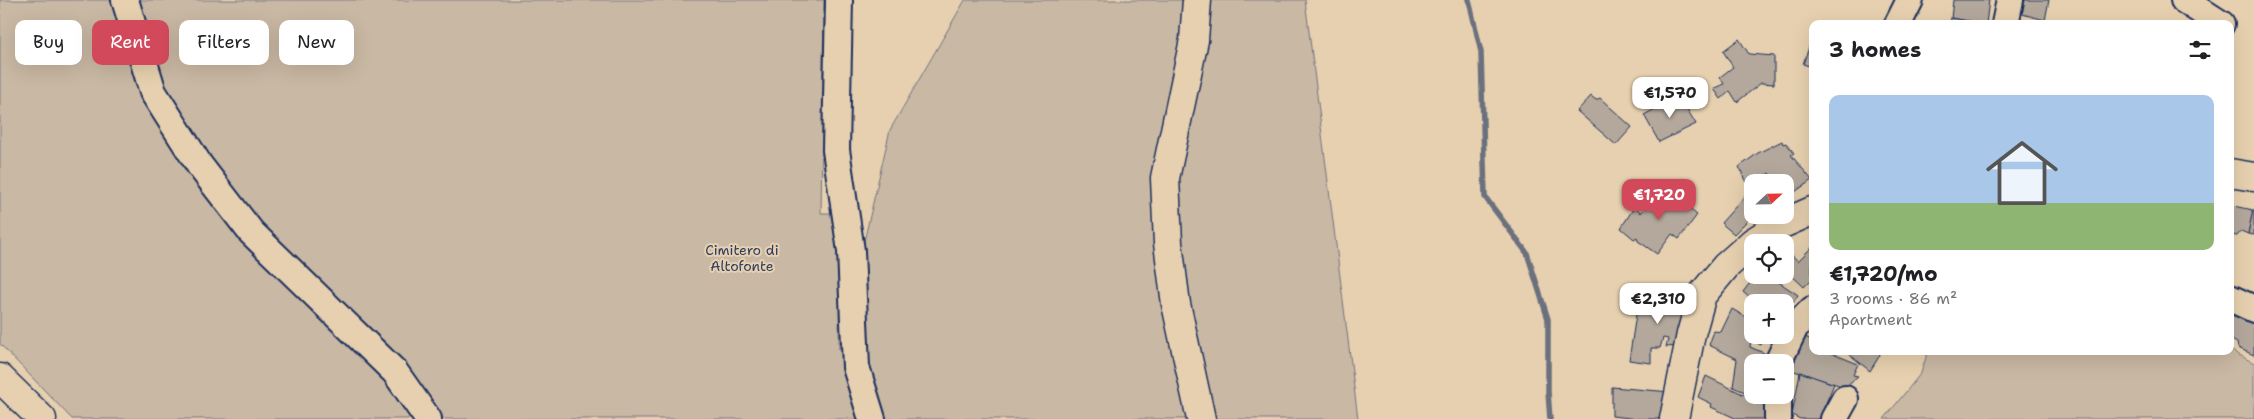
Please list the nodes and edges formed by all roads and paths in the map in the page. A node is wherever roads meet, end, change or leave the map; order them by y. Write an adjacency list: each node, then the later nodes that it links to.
1 (125, 0): 22 (street)
2 (839, 0): 23 (street)
3 (1197, 0): 24 (main road)
4 (1910, 0): 7 (street)
5 (2010, 0): 8 (street)
6 (2184, 0): 9 (street)
7 (1900, 20)
8 (2006, 20)
9 (2215, 20)
10 (2234, 174): 11 (main road)
11 (2254, 176)
12 (1809, 212): 13 (main road)
13 (1767, 234)
14 (1744, 251): 25 (main road)
15 (2234, 300): 16 (street)
16 (2254, 309)
17 (1809, 313): 18 (street)
18 (1782, 354)
19 (0, 378): 21 (main road)
20 (1778, 404): 26 (street)
21 (42, 419)
22 (428, 419)
23 (872, 419)
24 (1201, 419)
25 (1674, 419)
26 (1778, 419)

